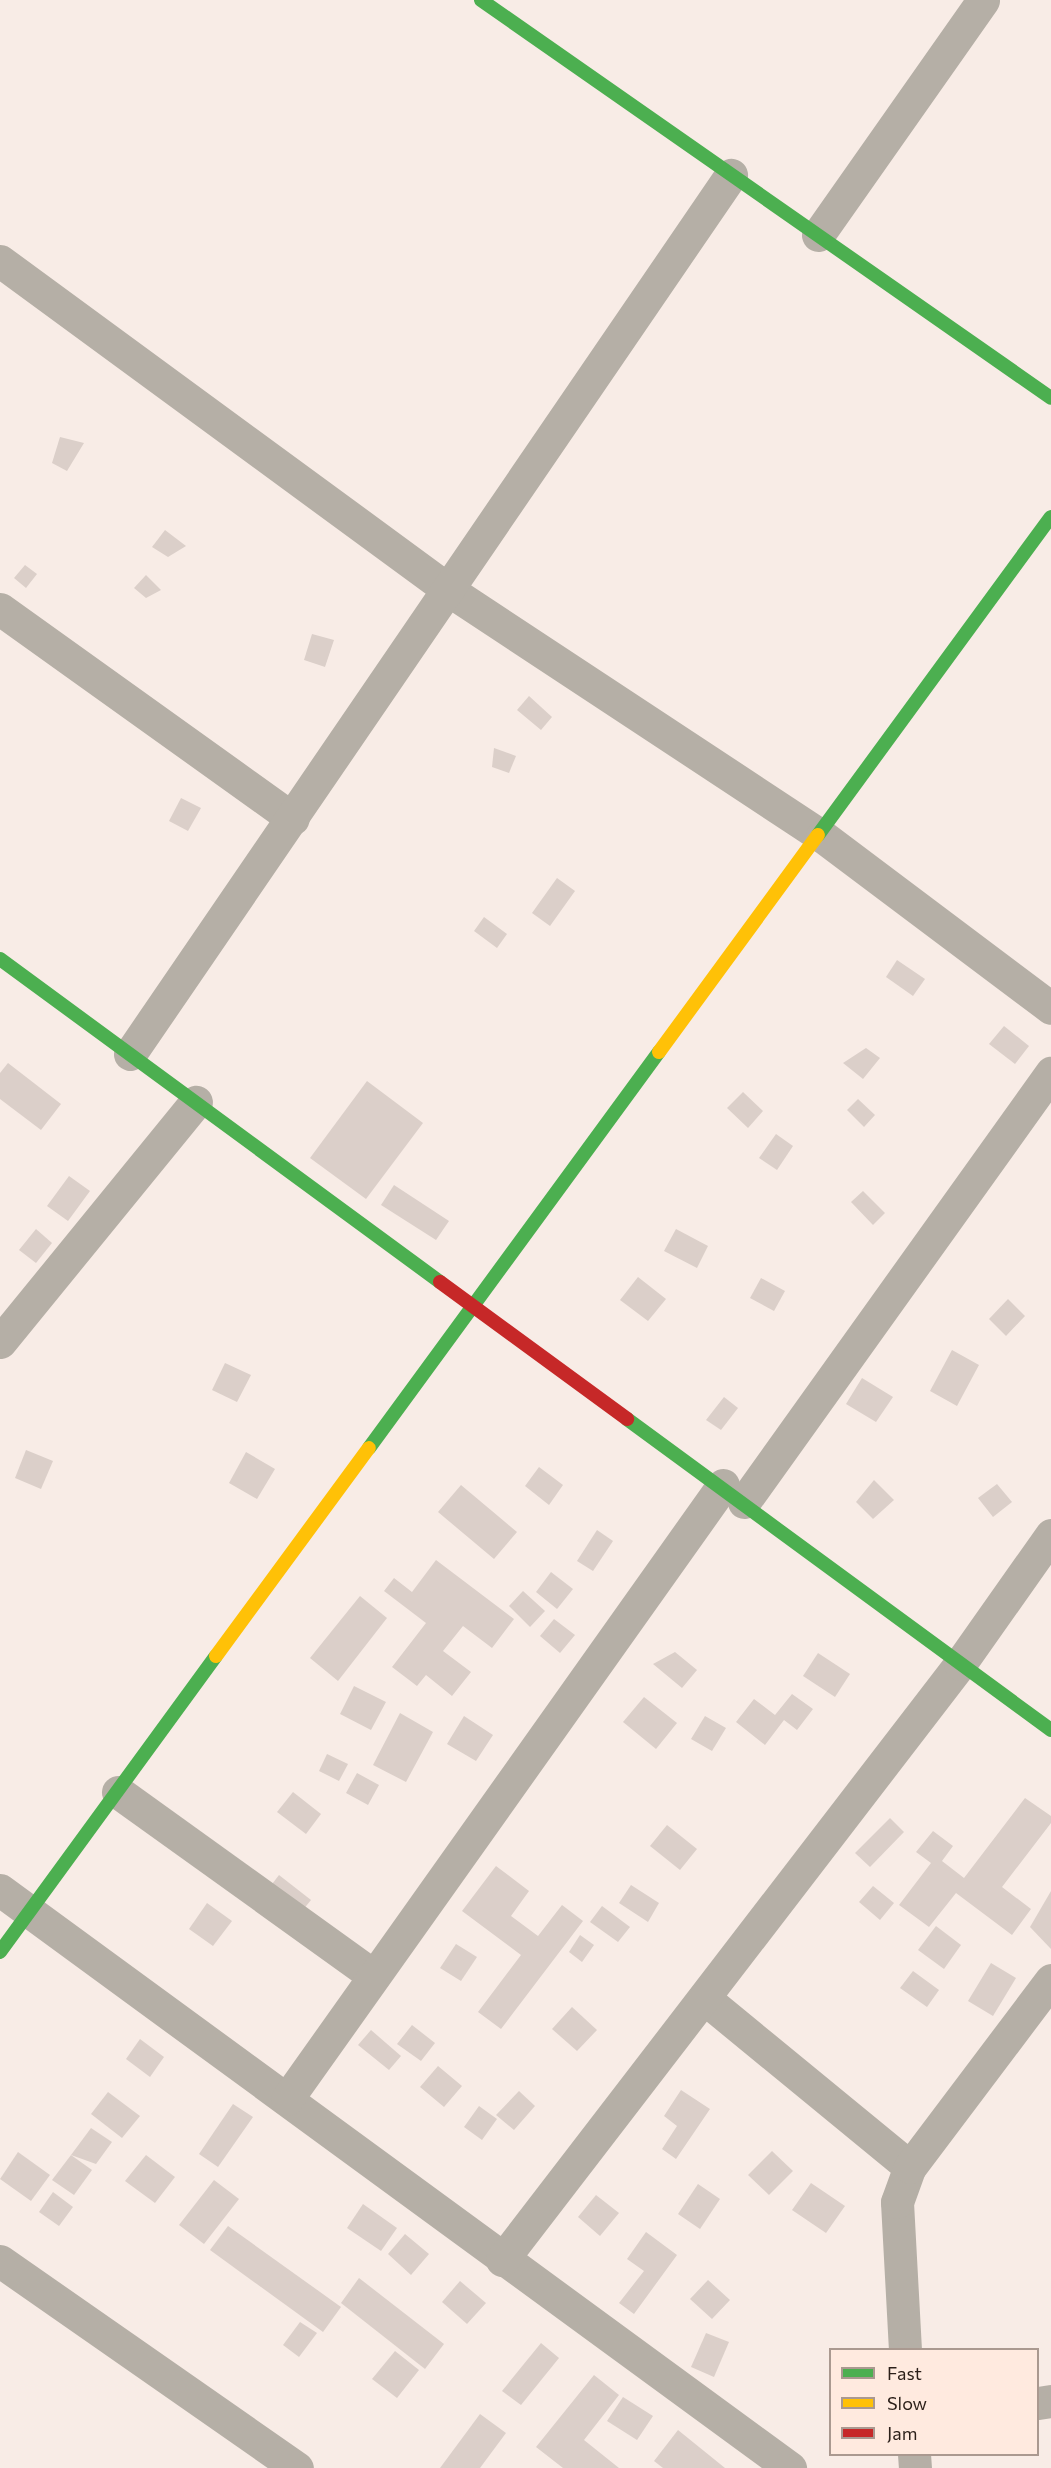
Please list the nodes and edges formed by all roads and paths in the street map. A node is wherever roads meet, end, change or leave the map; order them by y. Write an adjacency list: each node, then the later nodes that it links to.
1 (481, 0): 3 (street)
2 (983, 0): 4 (street)
3 (731, 175): 4 (street); 8 (street)
4 (818, 236): 6 (street)
5 (0, 261): 8 (street)
6 (1051, 398)
7 (1051, 517): 11 (street)
8 (450, 591): 10 (street); 11 (street)
9 (0, 609): 10 (street)
10 (293, 819): 14 (street)
11 (822, 836): 13 (street); 17 (street)
12 (0, 959): 14 (street)
13 (1051, 1008)
14 (130, 1054): 16 (street)
15 (1051, 1073): 19 (street)
16 (196, 1102): 17 (street); 18 (street)
17 (476, 1306): 19 (street); 23 (street)
18 (0, 1342)
19 (733, 1494): 21 (street); 27 (street)
20 (1051, 1535): 21 (street)
21 (960, 1664): 22 (street); 29 (street)
22 (1051, 1730)
23 (118, 1792): 25 (street); 27 (street)
24 (0, 1890): 25 (street)
25 (30, 1912): 26 (street); 30 (street)
26 (0, 1952)
27 (374, 1976): 30 (street)
28 (1051, 1980): 31 (street)
29 (704, 1998): 31 (street); 32 (street)
30 (287, 2099): 32 (street)
31 (910, 2167): 34 (street)
32 (502, 2259): 36 (street)
33 (0, 2261): 35 (street)
34 (905, 2348)
35 (297, 2468)
36 (790, 2468)

